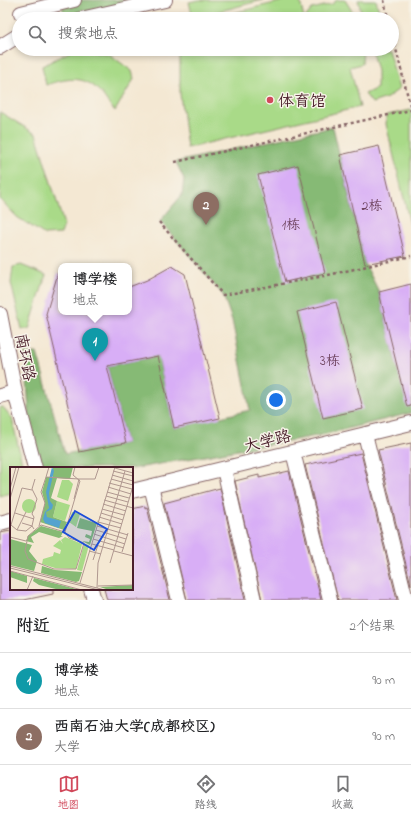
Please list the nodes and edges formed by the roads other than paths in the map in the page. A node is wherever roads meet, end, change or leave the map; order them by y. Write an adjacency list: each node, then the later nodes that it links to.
1 (74, 0): 3 (street)
2 (165, 0): 4 (street)
3 (21, 11)
4 (112, 12)
5 (12, 39): 6 (street)
6 (0, 47)
7 (0, 314): 8 (street, 南环路)
8 (16, 392): 9 (street, 南环路); 13 (street)
9 (0, 396)
10 (411, 423): 11 (street, 大学路)
11 (365, 434): 12 (street, 大学路); 24 (street)
12 (293, 452): 14 (street, 大学路); 23 (street)
13 (35, 467)
14 (224, 469): 15 (street, 大学路); 22 (street)
15 (151, 486): 16 (street, 大学路); 21 (street)
16 (133, 491)
17 (10, 520): 18 (street)
18 (0, 523)
19 (91, 590): 20 (street)
20 (94, 600)
21 (179, 600)
22 (254, 600)
23 (330, 600)
24 (406, 600)

